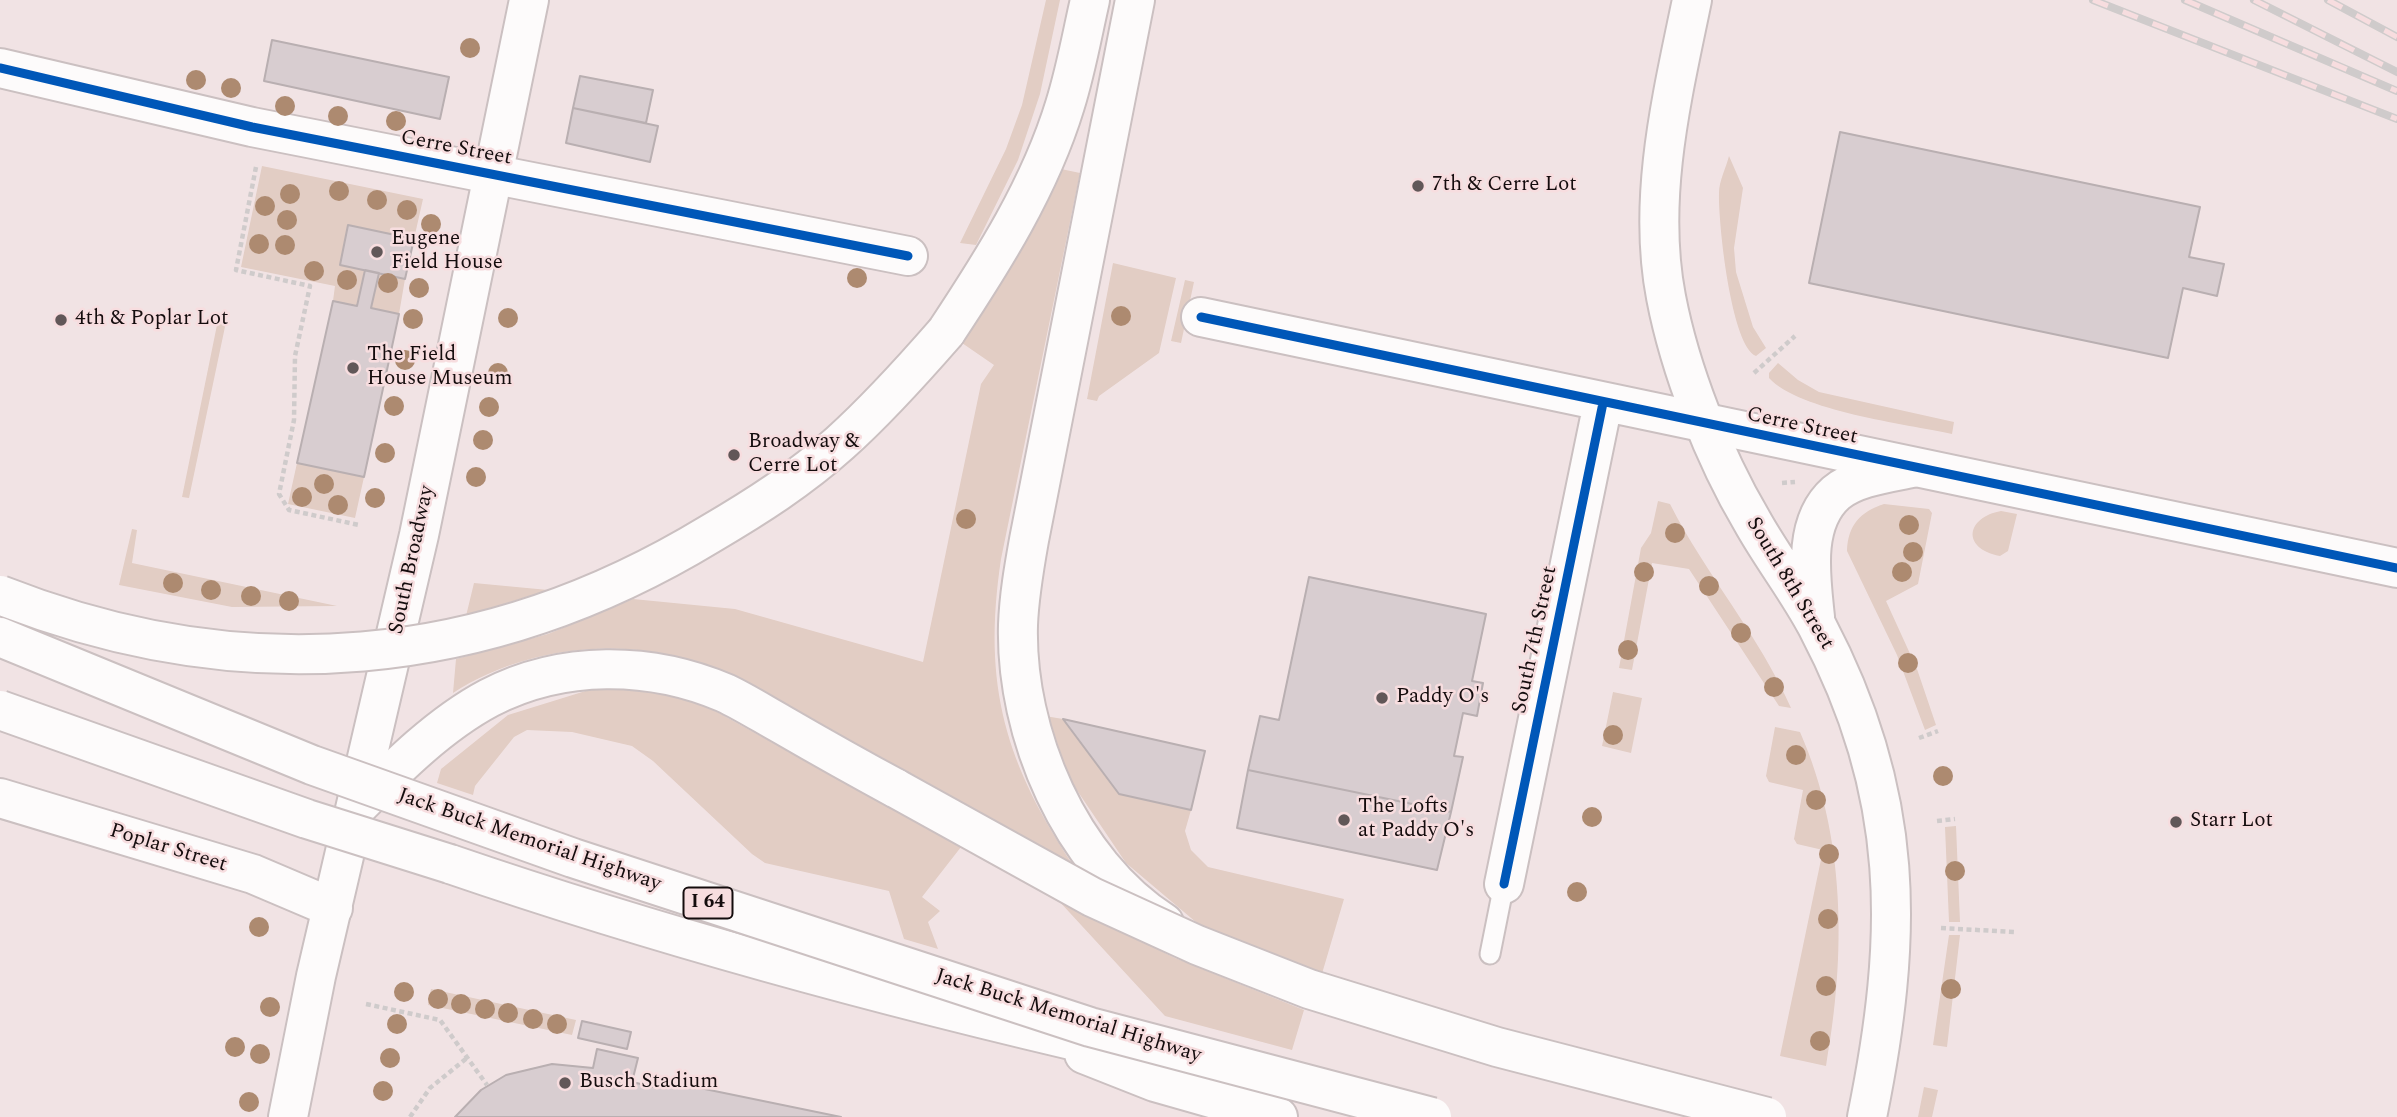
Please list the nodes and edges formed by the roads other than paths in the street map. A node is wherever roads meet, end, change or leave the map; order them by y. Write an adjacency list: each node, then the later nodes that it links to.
1 (529, 0): 6 (main road, South Broadway)
2 (1090, 0): 13 (main road, bridge)
3 (1135, 0): 27 (main road, bridge)
4 (1692, 0): 10 (main road)
5 (0, 68): 6 (main road, Cerre Street)
6 (493, 174): 7 (main road, Cerre Street); 17 (main road, South Broadway)
7 (908, 256)
8 (1201, 317): 9 (main road, Cerre Street)
9 (1603, 403): 10 (main road, Cerre Street); 19 (main road, South 7th Street)
10 (1707, 426): 11 (main road, Cerre Street); 14 (main road, South 8th Street)
11 (1912, 468): 12 (main road, Cerre Street); 14 (main road)
12 (2397, 568)
13 (0, 595)
14 (1816, 622): 29 (main road, South 8th Street)
15 (0, 637): 17 (main road, Jack Buck Memorial Highway / I 64, bridge)
16 (0, 710): 22 (main road, Jack Buck Memorial Highway / I 64, bridge)
17 (367, 797): 20 (main road, South Broadway); 26 (main road, Jack Buck Memorial Highway / I 64, bridge); 28 (main road, bridge)
18 (0, 798): 20 (main road, Poplar Street)
19 (1504, 884): 21 (lane)
20 (333, 908): 23 (main road, South Broadway)
21 (1490, 954)
22 (1038, 1033): 24 (main road); 25 (main road, Jack Buck Memorial Highway / I 64)
23 (288, 1117)
24 (1279, 1117)
25 (1403, 1117)
26 (1432, 1117)
27 (1759, 1117)
28 (1767, 1117)
29 (1867, 1117)

